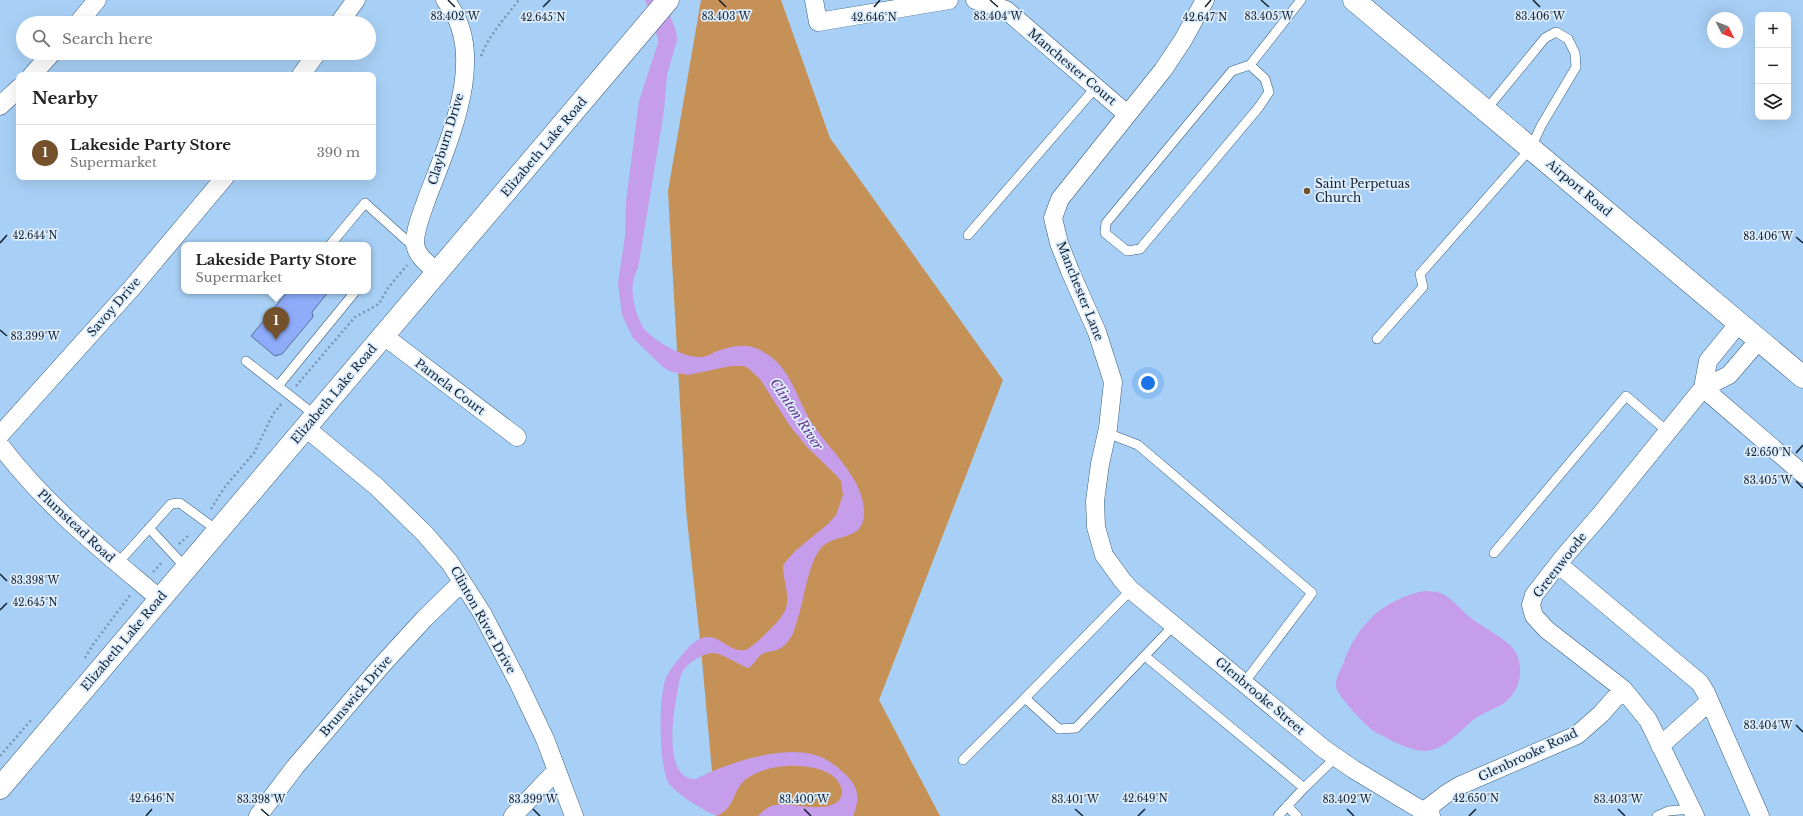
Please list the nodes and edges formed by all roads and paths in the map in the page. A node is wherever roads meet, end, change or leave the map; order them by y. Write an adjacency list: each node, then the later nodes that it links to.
1 (97, 0): 11 (street)
2 (356, 0): 12 (street)
3 (445, 0): 27 (street, Clayburn Drive)
4 (667, 0): 28 (street, Elizabeth Lake Road)
5 (814, 0): 6 (street)
6 (949, 0)
7 (975, 0): 18 (street, Manchester Court)
8 (1205, 0): 22 (street, Manchester Lane)
9 (1301, 0): 15 (lane)
10 (1354, 0): 21 (street, Airport Road)
11 (84, 16)
12 (344, 16)
13 (46, 60): 16 (street)
14 (312, 60): 17 (street)
15 (1250, 65): 15 (lane)
16 (35, 72)
17 (303, 72)
18 (1096, 87): 22 (street, Manchester Court); 25 (lane)
19 (16, 91): 20 (street)
20 (0, 106)
21 (1486, 110): 23 (street, Airport Road); 23 (lane)
22 (1127, 114): 41 (street, Manchester Lane)
23 (1531, 148): 30 (street, Airport Road); 32 (lane)
24 (222, 180): 42 (street, Savoy Drive)
25 (968, 235)
26 (332, 242): 27 (lane)
27 (417, 250): 28 (street); 38 (path)
28 (438, 273): 31 (street, Elizabeth Lake Road)
29 (353, 294): 36 (lane)
30 (1739, 323): 33 (street, Airport Road); 37 (street, Greenwoode)
31 (384, 336): 39 (street, Elizabeth Lake Road); 43 (street, Pamela Court)
32 (1377, 339)
33 (1759, 340): 35 (street, Airport Road); 37 (street, Greenwoode)
34 (246, 361): 36 (lane)
35 (1803, 377)
36 (278, 386): 38 (lane)
37 (1703, 388): 40 (street, Greenwoode); 45 (street)
38 (289, 395): 39 (lane); 46 (path)
39 (311, 422): 46 (street, Elizabeth Lake Road); 54 (street, Clinton River Drive)
40 (1667, 431): 49 (lane); 52 (street, Greenwoode)
41 (1107, 433): 50 (street, Manchester Lane); 61 (lane)
42 (0, 435)
43 (517, 436)
44 (0, 445): 51 (street, Plumstead Road)
45 (1803, 474)
46 (210, 525): 47 (lane); 48 (path); 53 (street, Elizabeth Lake Road)
47 (149, 528): 48 (lane); 51 (lane)
48 (170, 552): 53 (lane); 55 (path)
49 (1494, 553)
50 (1104, 555): 56 (street, Glenbrooke Street)
51 (117, 564): 55 (street, Plumstead Road)
52 (1558, 564): 62 (street, Greenwoode); 64 (street)
53 (186, 569): 57 (street, Elizabeth Lake Road)
54 (462, 582): 70 (street, Clinton River Drive); 76 (street, Brunswick Drive)
55 (141, 583): 57 (street, Plumstead Road); 60 (path)
56 (1132, 590): 58 (street, Glenbrooke Street); 63 (lane)
57 (160, 599): 71 (street, Elizabeth Lake Road)
58 (1174, 625): 59 (lane); 61 (street, Glenbrooke Street)
59 (1145, 656): 63 (lane); 72 (lane)
60 (81, 664)
61 (1244, 683): 68 (street, Glenbrooke Street)
62 (1623, 689): 66 (street, Greenwoode); 75 (street, Glenbrooke Road)
63 (1025, 698): 69 (lane)
64 (1710, 702): 66 (street); 82 (street)
65 (36, 716): 67 (path)
66 (1660, 746): 74 (street, Greenwoode)
67 (0, 756)
68 (1336, 757): 72 (lane); 75 (street, Glenbrooke Street)
69 (963, 760)
70 (557, 770): 77 (street); 78 (street, Clinton River Drive)
71 (0, 788)
72 (1304, 788): 73 (lane)
73 (1287, 806): 79 (lane); 80 (lane)
74 (1693, 812): 81 (lane)
75 (1427, 814)
76 (258, 816)
77 (513, 816)
78 (574, 816)
79 (1278, 816)
80 (1297, 816)
81 (1657, 816)
82 (1760, 816)

